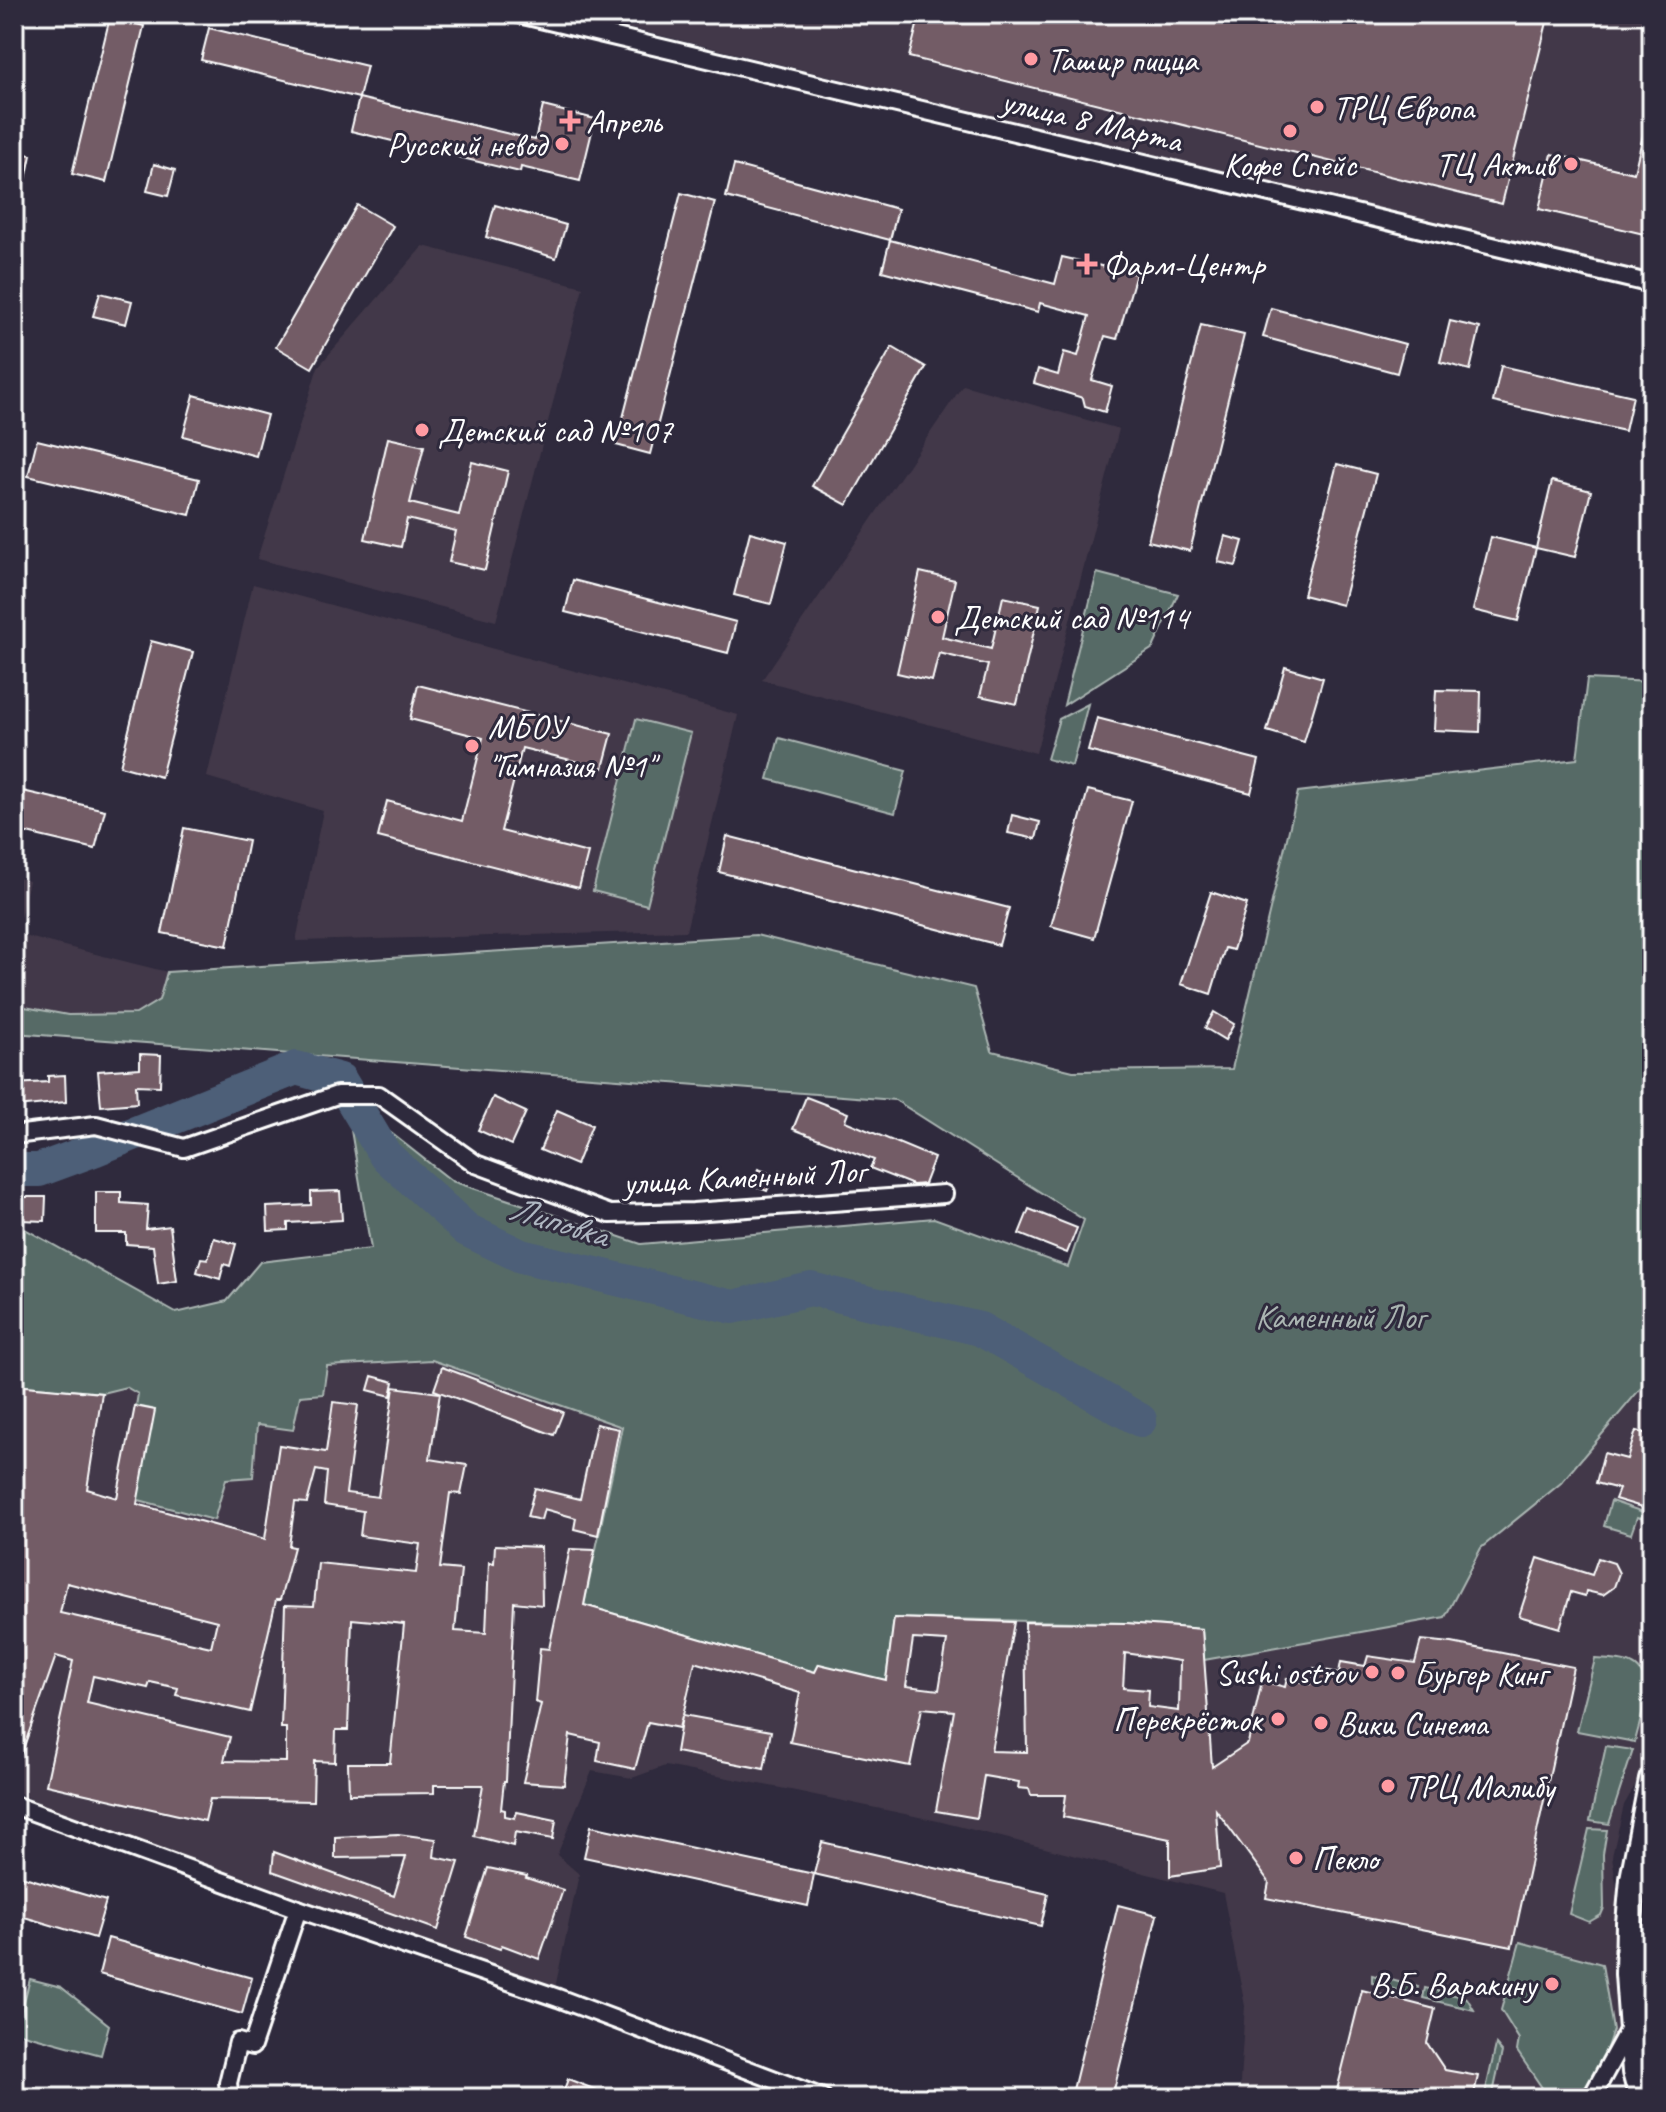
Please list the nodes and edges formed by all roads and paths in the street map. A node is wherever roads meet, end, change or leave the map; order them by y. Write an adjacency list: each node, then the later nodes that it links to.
1 (519, 14): 2 (street, улица 8 Марта)
2 (1652, 284)
3 (14, 1135): 4 (street, улица Каменный Лог)
4 (944, 1194)
5 (1652, 1780): 7 (main road)
6 (14, 1805): 8 (street)
7 (1649, 1815): 9 (main road)
8 (298, 1909): 10 (street); 11 (street)
9 (1632, 2023): 12 (street); 13 (main road)
10 (230, 2098)
11 (823, 2098)
12 (1591, 2098)
13 (1642, 2098)

